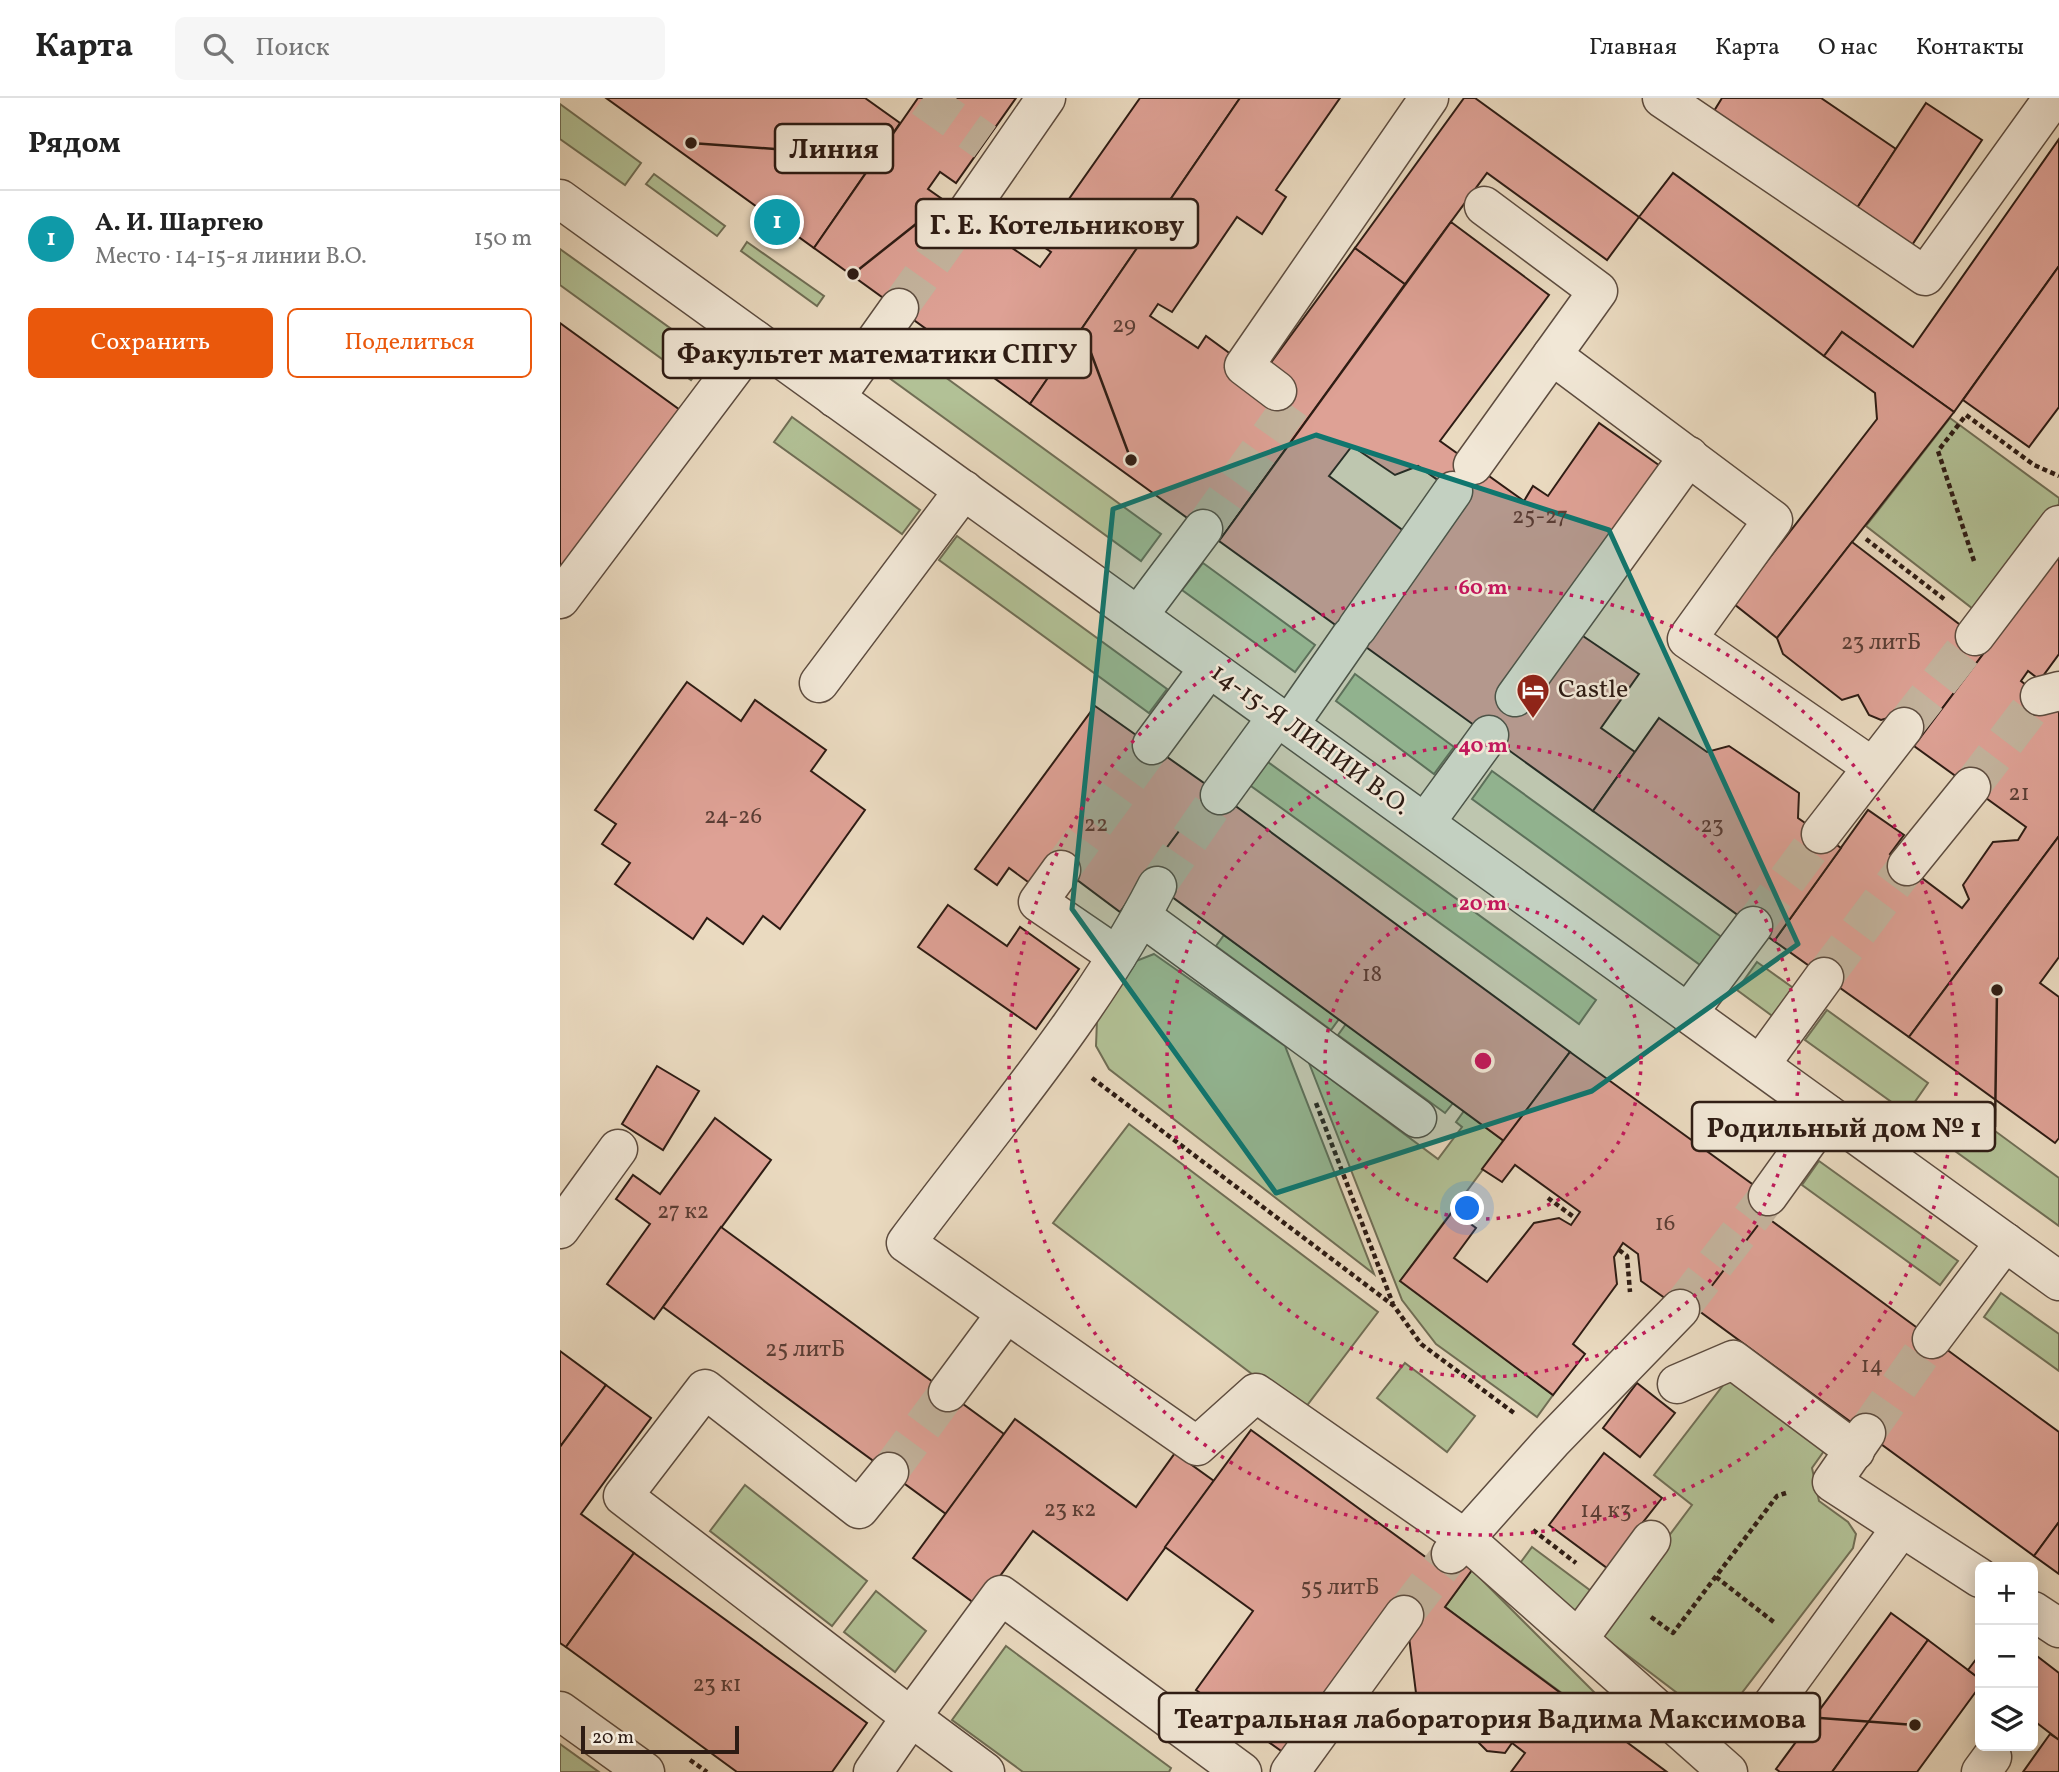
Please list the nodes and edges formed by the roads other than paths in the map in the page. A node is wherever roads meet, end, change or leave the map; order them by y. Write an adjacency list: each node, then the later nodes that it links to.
1 (1046, 98): 7 (street)
2 (1429, 98): 11 (street)
3 (1662, 98): 4 (street)
4 (2053, 98)
5 (560, 199): 9 (street, 14-15-Я ЛИНИИ В.О.)
6 (1484, 206): 10 (street)
7 (965, 215)
8 (899, 308): 12 (street)
9 (755, 340): 12 (street, 14-15-Я ЛИНИИ В.О.); 17 (street)
10 (1552, 355): 13 (street); 23 (street)
11 (1277, 391)
12 (835, 398): 14 (street, 14-15-Я ЛИНИИ В.О.)
13 (1689, 456): 22 (street); 27 (street)
14 (964, 490): 18 (street, 14-15-Я ЛИНИИ В.О.); 21 (street)
15 (2059, 524): 19 (street)
16 (1203, 529): 18 (street)
17 (560, 599)
18 (1138, 616): 20 (street, 14-15-Я ЛИНИИ В.О.)
19 (1982, 626)
20 (1209, 668): 23 (street, 14-15-Я ЛИНИИ В.О.); 26 (street)
21 (819, 683)
22 (1515, 697)
23 (1283, 721): 29 (street); 30 (street, 14-15-Я ЛИНИИ В.О.)
24 (1904, 727): 27 (street)
25 (1489, 735): 30 (street)
26 (1152, 745)
27 (1871, 766): 31 (street)
28 (1971, 787): 32 (street)
29 (1220, 795)
30 (1425, 823): 37 (street, 14-15-Я ЛИНИИ В.О.)
31 (1821, 834)
32 (1907, 866)
33 (1061, 870): 35 (street)
34 (1753, 926): 37 (street)
35 (1117, 956): 40 (street); 47 (street)
36 (1824, 977): 38 (street)
37 (1688, 1013): 38 (street, 14-15-Я ЛИНИИ В.О.)
38 (1760, 1065): 39 (street, 14-15-Я ЛИНИИ В.О.)
39 (1827, 1114): 42 (street); 44 (street, 14-15-Я ЛИНИИ В.О.)
40 (1418, 1118)
41 (618, 1149): 43 (street)
42 (1768, 1196)
43 (560, 1229)
44 (2005, 1242): 45 (street, 14-15-Я ЛИНИИ В.О.); 48 (street)
45 (2059, 1281)
46 (1680, 1309): 54 (street)
47 (1005, 1315): 50 (street); 54 (street)
48 (1933, 1339)
49 (1677, 1384): 52 (street)
50 (948, 1392)
51 (889, 1472): 62 (street)
52 (1901, 1528): 55 (street); 60 (street)
53 (1651, 1540): 59 (street)
54 (1457, 1546): 59 (street)
55 (1975, 1575)
56 (2038, 1614): 58 (street)
57 (1404, 1615): 68 (street)
58 (2059, 1628)
59 (1579, 1638): 63 (street)
60 (1772, 1705)
61 (560, 1711): 64 (street)
62 (911, 1717): 65 (street); 66 (street); 67 (street)
63 (1722, 1770)
64 (645, 1772)
65 (873, 1772)
66 (985, 1772)
67 (1242, 1772)
68 (1290, 1772)

